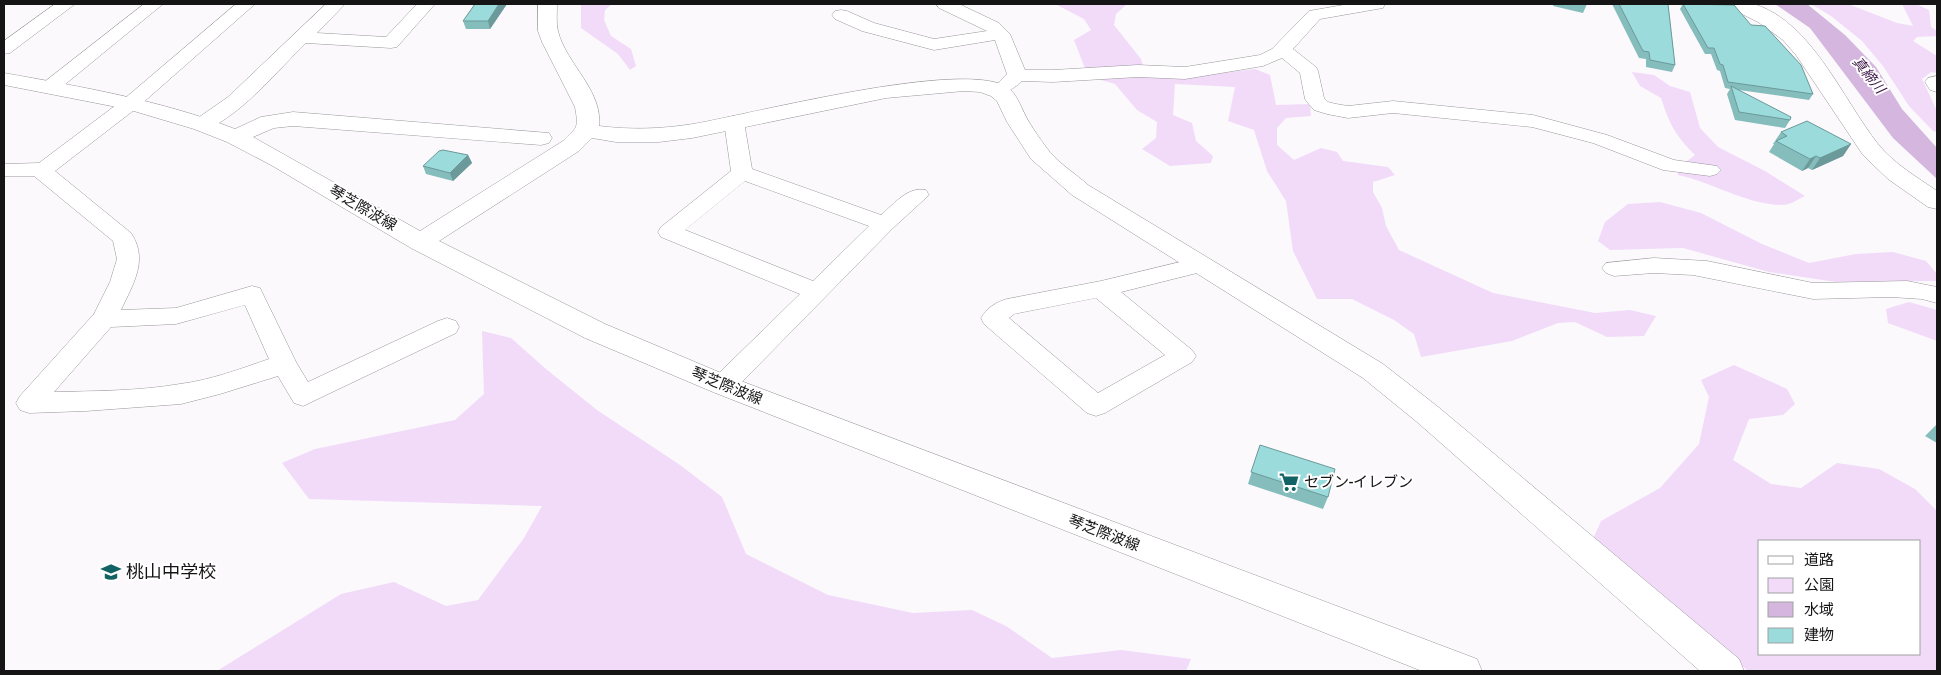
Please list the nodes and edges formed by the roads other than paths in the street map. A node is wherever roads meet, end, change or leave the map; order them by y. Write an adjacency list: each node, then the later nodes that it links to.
1 (66, 4): 13 (street)
2 (154, 4): 19 (street)
3 (246, 4): 20 (street)
4 (336, 4): 12 (street)
5 (426, 4): 12 (street)
6 (547, 4): 23 (street)
7 (945, 4): 11 (street)
8 (1377, 4): 14 (street)
9 (1737, 4): 31 (street)
10 (841, 15): 11 (street)
11 (1001, 34): 17 (street)
12 (302, 37): 22 (street)
13 (4, 49)
14 (1283, 50): 17 (street); 28 (street)
15 (4, 80): 19 (street, 琴芝際波線)
16 (1937, 82): 18 (street)
17 (1008, 83): 21 (street); 34 (street)
18 (1937, 86)
19 (50, 87): 20 (street, 琴芝際波線)
20 (132, 103): 22 (street, 琴芝際波線); 26 (street)
21 (734, 122): 23 (street); 29 (street)
22 (202, 124): 24 (street, 琴芝際波線)
23 (586, 131): 33 (street)
24 (235, 137): 25 (street); 33 (street, 琴芝際波線)
25 (541, 138)
26 (44, 169): 27 (street); 39 (street)
27 (4, 170)
28 (1710, 170)
29 (742, 173): 32 (street); 37 (street)
30 (918, 195): 32 (street)
31 (1937, 202)
32 (884, 224): 37 (street)
33 (420, 242): 42 (street, 琴芝際波線)
34 (1201, 265): 36 (street); 44 (street)
35 (1614, 268): 38 (street)
36 (1101, 289): 36 (street)
37 (815, 291): 42 (street)
38 (1937, 294)
39 (104, 319): 41 (street); 41 (street)
40 (447, 327): 41 (street)
41 (284, 364)
42 (723, 385): 43 (street, 琴芝際波線)
43 (1464, 671)
44 (1726, 671)

